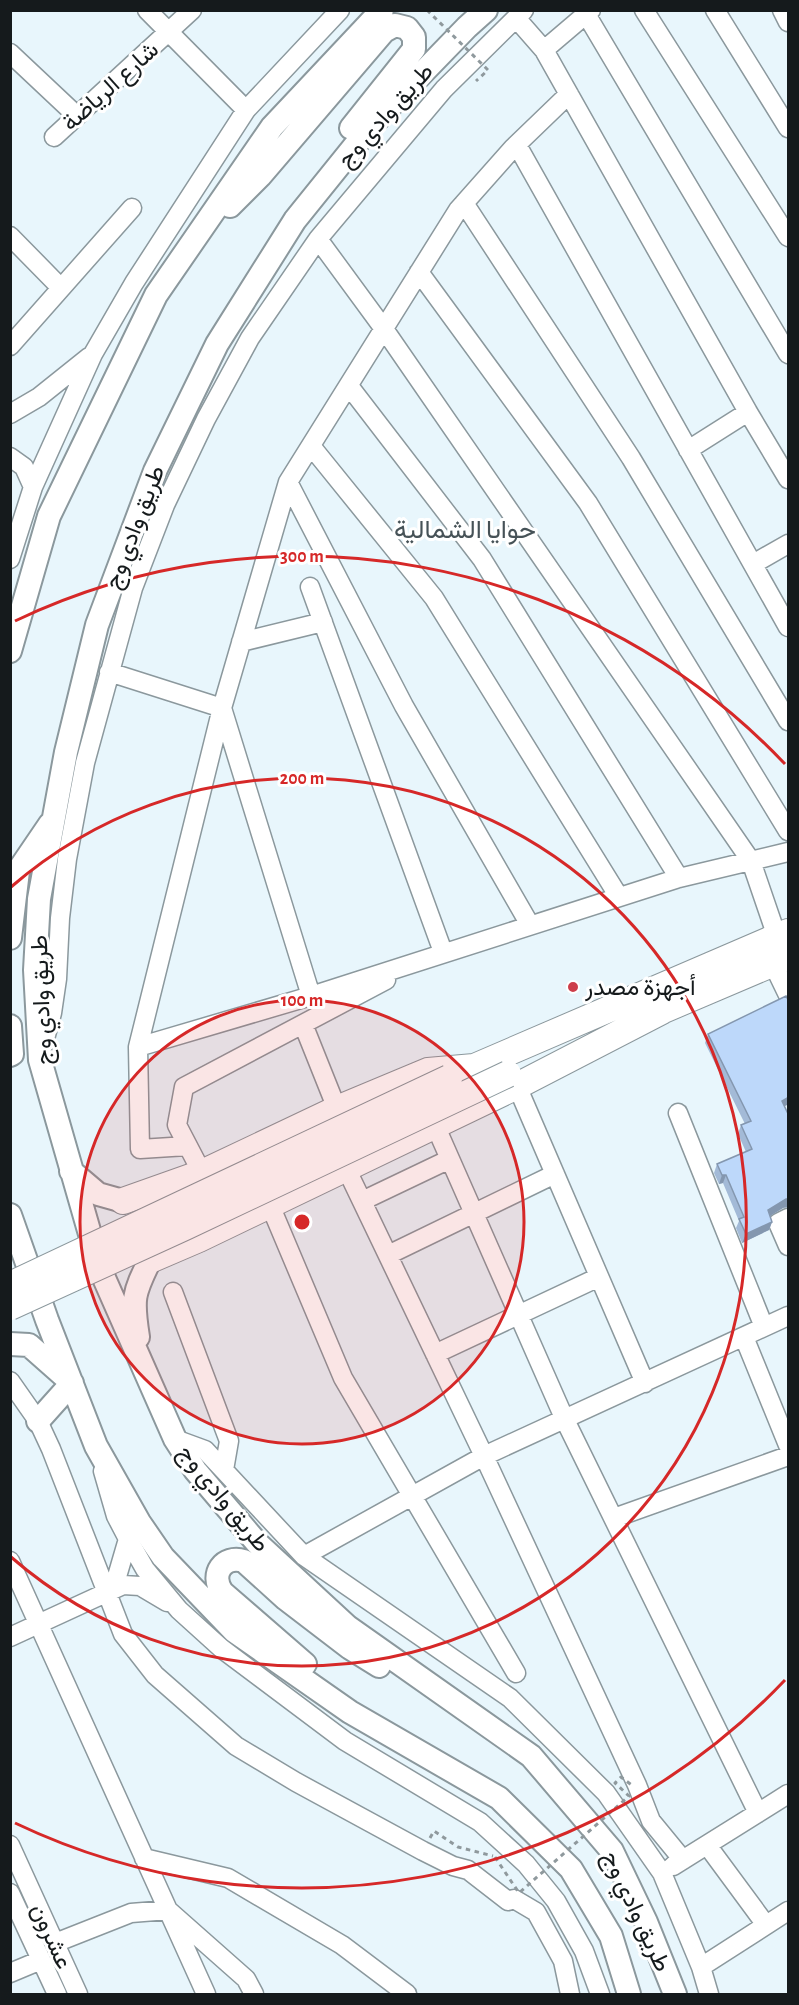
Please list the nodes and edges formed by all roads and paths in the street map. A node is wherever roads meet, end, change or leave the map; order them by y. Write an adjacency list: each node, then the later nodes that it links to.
1 (147, 10): 13 (street)
2 (192, 10): 13 (street, شارع الرياضة)
3 (340, 10): 18 (street)
4 (382, 10): 28 (main road)
5 (427, 10): 16 (path, bridge)
6 (486, 10): 30 (main road, طريق وادي وج)
7 (644, 10): 26 (street)
8 (714, 10): 20 (street)
9 (782, 10): 12 (street)
10 (588, 12): 14 (street); 35 (street)
11 (520, 14): 14 (street); 27 (street)
12 (789, 22)
13 (169, 33): 18 (street); 19 (street, شارع الرياضة)
14 (544, 50): 17 (street)
15 (10, 53): 19 (street)
16 (476, 81)
17 (569, 94): 22 (street); 37 (street)
18 (246, 110): 34 (street)
19 (76, 116): 21 (street, شارع الرياضة)
20 (789, 128)
21 (54, 138)
22 (517, 145): 23 (street); 40 (street)
23 (464, 203): 29 (street); 55 (street)
24 (132, 208): 31 (street)
25 (10, 236): 31 (street)
26 (789, 237)
27 (318, 239): 32 (street); 53 (street)
28 (189, 246): 30 (main road); 52 (main road)
29 (419, 272): 32 (street); 57 (street)
30 (259, 278): 56 (main road, طريق وادي وج)
31 (61, 288): 33 (street)
32 (384, 329): 36 (street); 59 (street)
33 (10, 346)
34 (93, 354): 38 (street); 44 (street)
35 (789, 354)
36 (349, 386): 39 (street); 60 (street)
37 (748, 412): 40 (street); 42 (street)
38 (10, 414)
39 (311, 446): 43 (street); 61 (street)
40 (688, 450): 47 (street)
41 (15, 466): 44 (street)
42 (789, 479)
43 (288, 482): 51 (street); 62 (street)
44 (33, 487): 46 (street)
45 (789, 544): 47 (street)
46 (10, 559)
47 (753, 564): 50 (street)
48 (310, 587): 49 (street)
49 (323, 622): 51 (street); 65 (street)
50 (789, 627)
51 (241, 642): 54 (street)
52 (10, 651)
53 (109, 672): 54 (street); 72 (street)
54 (222, 708): 67 (street); 70 (street)
55 (789, 721)
56 (54, 817): 63 (main road); 72 (main road, طريق وادي وج)
57 (789, 831)
58 (789, 852): 59 (street)
59 (751, 861): 60 (street); 64 (street)
60 (679, 878): 61 (street)
61 (619, 897): 62 (street)
62 (530, 925): 65 (street)
63 (10, 938)
64 (782, 948): 66 (street); 73 (highway); 74 (highway)
65 (437, 954): 67 (street); 68 (street)
66 (789, 995)
67 (311, 996): 70 (street)
68 (303, 1024): 75 (street); 78 (street)
69 (10, 1026): 71 (main road)
70 (138, 1047): 78 (street)
71 (10, 1055)
72 (40, 1060): 81 (main road, طريق وادي وج)
73 (474, 1067): 75 (highway); 94 (highway, bridge)
74 (512, 1080): 77 (highway); 83 (street); 96 (highway, bridge)
75 (337, 1109): 82 (highway)
76 (678, 1113): 99 (street)
77 (435, 1125): 79 (street); 80 (highway)
78 (187, 1146): 82 (street)
79 (450, 1159): 85 (street); 87 (street)
80 (346, 1168): 85 (street); 86 (highway)
81 (71, 1171): 84 (main road); 103 (main road, طريق وادي وج)
82 (202, 1173): 84 (highway)
83 (555, 1174): 87 (street); 93 (street)
84 (123, 1201)
85 (362, 1201): 91 (street)
86 (270, 1205): 92 (highway); 115 (street)
87 (473, 1212): 91 (street); 97 (street)
88 (10, 1215): 105 (main road, طريق وادي وج)
89 (789, 1218): 90 (street)
90 (789, 1246)
91 (388, 1255): 102 (street)
92 (150, 1260): 103 (main road)
93 (599, 1277): 97 (street); 106 (street)
94 (10, 1285)
95 (173, 1292): 114 (street)
96 (10, 1307)
97 (519, 1315): 102 (street); 107 (street)
98 (789, 1316): 99 (street)
99 (764, 1327): 100 (street)
100 (744, 1336): 106 (street); 110 (street)
101 (10, 1344): 105 (main road)
102 (435, 1354): 112 (street)
103 (141, 1359): 109 (main road, طريق وادي وج)
104 (10, 1381): 108 (street)
105 (72, 1383): 108 (main road); 111 (main road, طريق وادي وج)
106 (645, 1383): 107 (street)
107 (565, 1420): 112 (street); 116 (street)
108 (38, 1421): 120 (street)
109 (175, 1439): 114 (street); 125 (main road, طريق وادي وج)
110 (789, 1445)
111 (96, 1446): 117 (street); 127 (main road, طريق وادي وج)
112 (484, 1456): 115 (street); 126 (street)
113 (789, 1456): 116 (street)
114 (224, 1470): 118 (street)
115 (411, 1496): 118 (street); 124 (street)
116 (614, 1518): 129 (street)
117 (128, 1539): 120 (street); 121 (street)
118 (304, 1556): 135 (street)
119 (10, 1561): 122 (street)
120 (106, 1593): 121 (street); 122 (street); 132 (street)
121 (179, 1610): 150 (street)
122 (39, 1624): 123 (street); 133 (street)
123 (10, 1637)
124 (516, 1673)
125 (434, 1687): 127 (main road); 152 (main road, طريق وادي وج)
126 (635, 1786): 132 (path, bridge); 134 (street)
127 (482, 1788): 151 (main road, طريق وادي وج)
128 (786, 1802): 129 (street)
129 (758, 1813): 131 (street)
130 (10, 1845): 140 (street, عشرون)
131 (707, 1845): 134 (street); 139 (street)
132 (423, 1851): 149 (street)
133 (144, 1858): 137 (street); 148 (street)
134 (683, 1860): 135 (street)
135 (662, 1873): 142 (street)
136 (10, 1893): 141 (street, عشرون)
137 (168, 1910): 140 (street); 146 (street); 147 (street)
138 (789, 1911): 139 (street)
139 (766, 1925): 142 (street)
140 (55, 1943): 145 (street, عشرون)
141 (41, 1960): 143 (street); 144 (street, عشرون)
142 (700, 1967): 153 (street)
143 (10, 1973)
144 (57, 1995)
145 (78, 1995)
146 (206, 1995)
147 (254, 1995)
148 (407, 1995)
149 (570, 1995)
150 (600, 1995)
151 (629, 1995)
152 (675, 1995)
153 (709, 1995)

